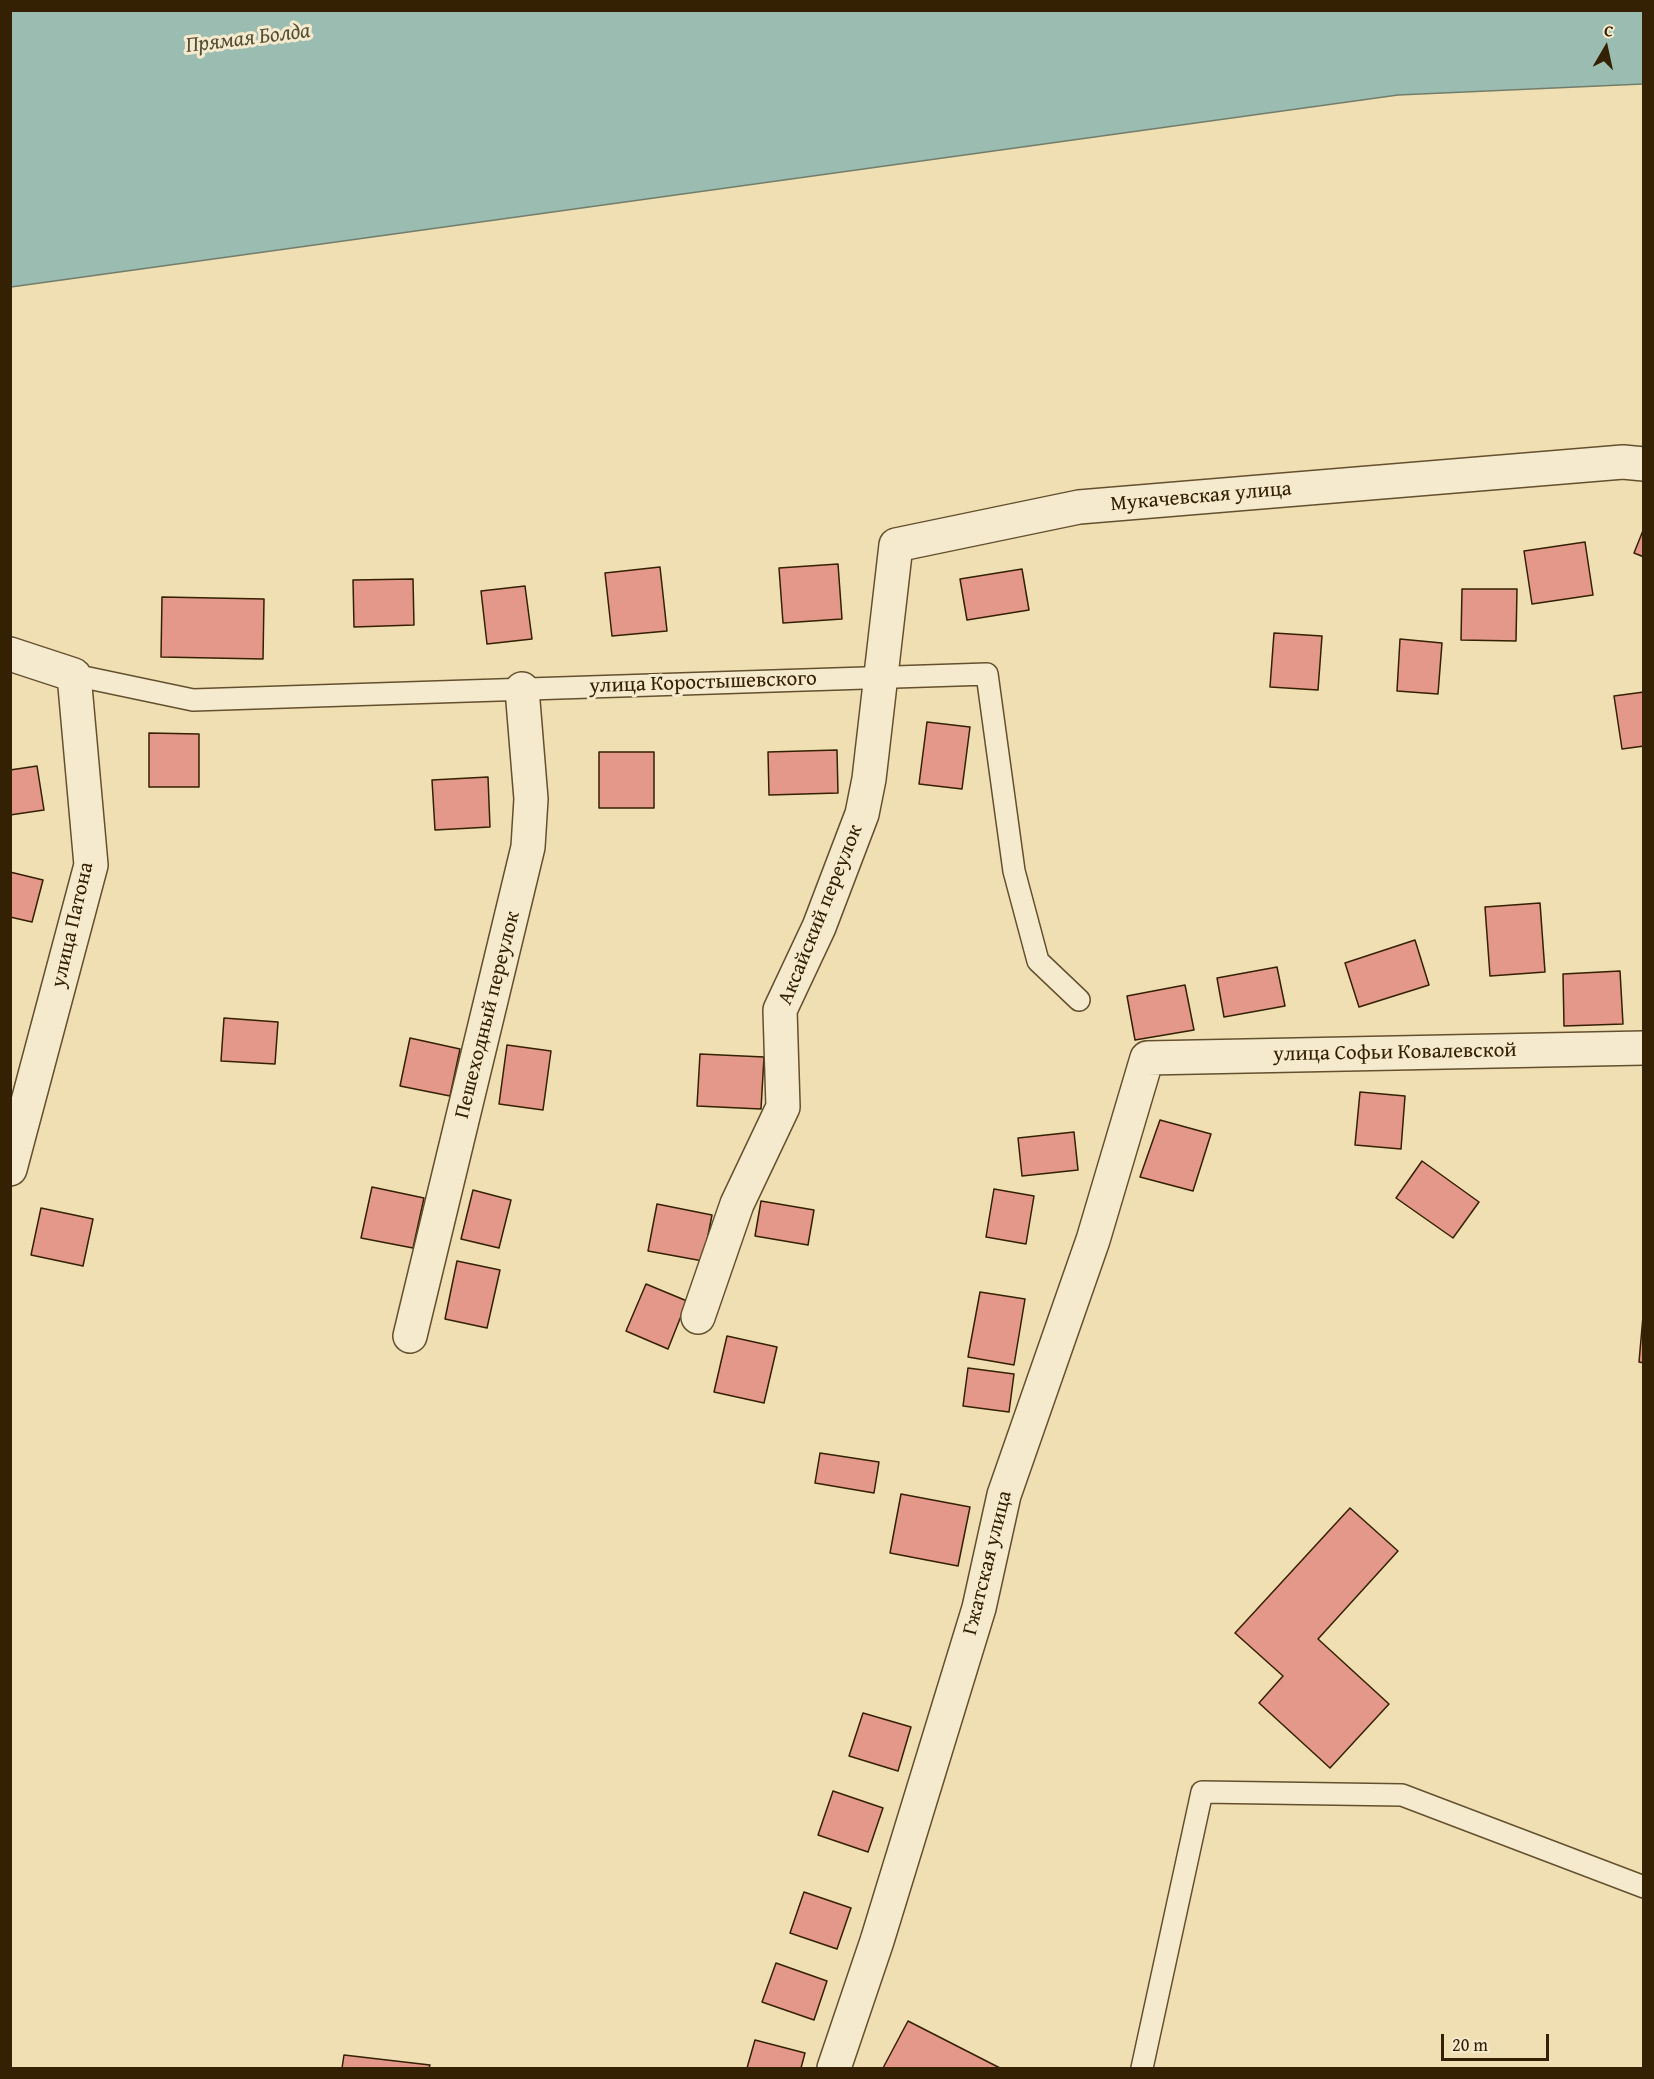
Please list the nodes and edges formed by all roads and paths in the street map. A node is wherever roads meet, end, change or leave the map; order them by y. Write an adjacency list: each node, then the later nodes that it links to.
1 (1644, 464): 4 (street, Мукачевская улица)
2 (10, 654): 3 (street)
3 (74, 675): 5 (lane, улица Коростышевского); 9 (street, улица Патона)
4 (880, 678): 5 (lane, улица Коростышевского); 6 (lane, улица Коростышевского); 10 (street, Аксайский переулок)
5 (522, 689): 11 (street, Пешеходный переулок)
6 (1079, 1000)
7 (1644, 1048): 8 (street, улица Софьи Ковалевской)
8 (1147, 1058): 13 (street, Гжатская улица)
9 (10, 1169)
10 (698, 1317)
11 (410, 1336)
12 (1644, 1887): 14 (lane)
13 (834, 2068)
14 (1142, 2068)

